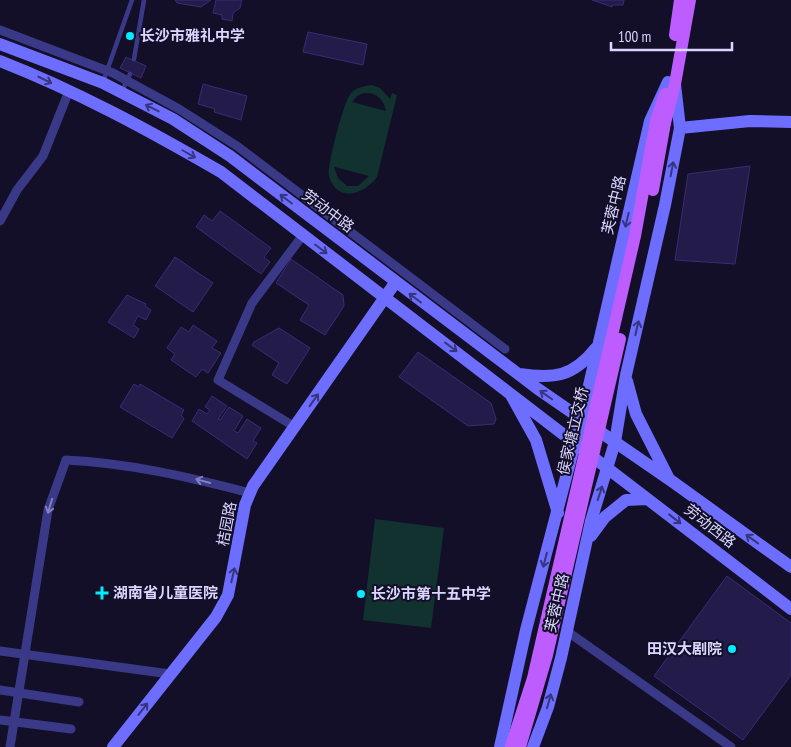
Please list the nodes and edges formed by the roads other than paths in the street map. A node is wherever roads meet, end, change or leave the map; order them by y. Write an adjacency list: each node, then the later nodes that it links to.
1 (132, 0): 9 (lane)
2 (144, 0): 7 (lane)
3 (680, 0): 11 (main road, 芙蓉中路)
4 (690, 0): 11 (main road, 芙蓉中路)
5 (0, 30): 9 (street)
6 (0, 44): 9 (main road, 劳动中路)
7 (134, 59)
8 (0, 61): 12 (main road, one-way to 12)
9 (105, 77): 10 (main road, 劳动中路)
10 (126, 83): 17 (main road, 劳动中路, one-way to 10); 20 (street)
11 (672, 83): 14 (main road, 芙蓉中路); 19 (main road, 芙蓉中路, one-way to 19); 49 (main road, 侯家塘立交桥, bridge)
12 (69, 91): 15 (street); 16 (main road, one-way to 16)
13 (791, 122): 14 (main road)
14 (680, 128): 22 (main road, 芙蓉中路, one-way to 14)
15 (0, 222)
16 (303, 235): 18 (main road, one-way to 18); 25 (street)
17 (395, 283): 18 (main road, 桔园路); 21 (main road, 劳动中路, one-way to 17)
18 (385, 298): 23 (main road, one-way to 23); 25 (main road, 桔园路, one-way to 18)
19 (597, 346): 21 (main road); 24 (main road, 芙蓉中路)
20 (505, 349)
21 (518, 374): 24 (main road, 劳动中路, one-way to 21)
22 (626, 376): 26 (main road, 芙蓉中路); 29 (main road)
23 (510, 392): 27 (main road); 32 (main road)
24 (581, 420): 26 (main road, 劳动中路); 27 (main road, 芙蓉中路)
25 (295, 427): 30 (main road, 桔园路)
26 (615, 442): 28 (main road, 芙蓉中路); 29 (main road, 劳动西路)
27 (575, 444): 28 (main road); 32 (main road, 芙蓉中路)
28 (608, 469): 31 (main road, 劳动西路); 33 (main road, 芙蓉中路, one-way to 28)
29 (669, 479): 34 (main road, 劳动西路, one-way to 29)
30 (250, 493): 38 (street, one-way to 38); 39 (main road, 桔园路, one-way to 30)
31 (647, 499): 33 (main road); 35 (main road, 劳动西路, one-way to 35)
32 (558, 513): 49 (main road, 芙蓉中路, one-way to 49)
33 (588, 541): 36 (main road, 芙蓉中路)
34 (791, 568)
35 (791, 609)
36 (568, 632): 46 (main road, 芙蓉中路, one-way to 36); 51 (street)
37 (0, 651): 38 (street)
38 (25, 654): 39 (street); 41 (street)
39 (170, 674): 48 (main road, 桔园路, one-way to 39)
40 (0, 690): 41 (street)
41 (19, 693): 42 (street); 44 (street)
42 (79, 702)
43 (0, 720): 44 (street)
44 (14, 722): 45 (street); 47 (street)
45 (70, 729)
46 (538, 741): 50 (main road, 芙蓉中路)
47 (10, 747)
48 (113, 747)
49 (510, 747)
50 (533, 747)
51 (731, 747)

